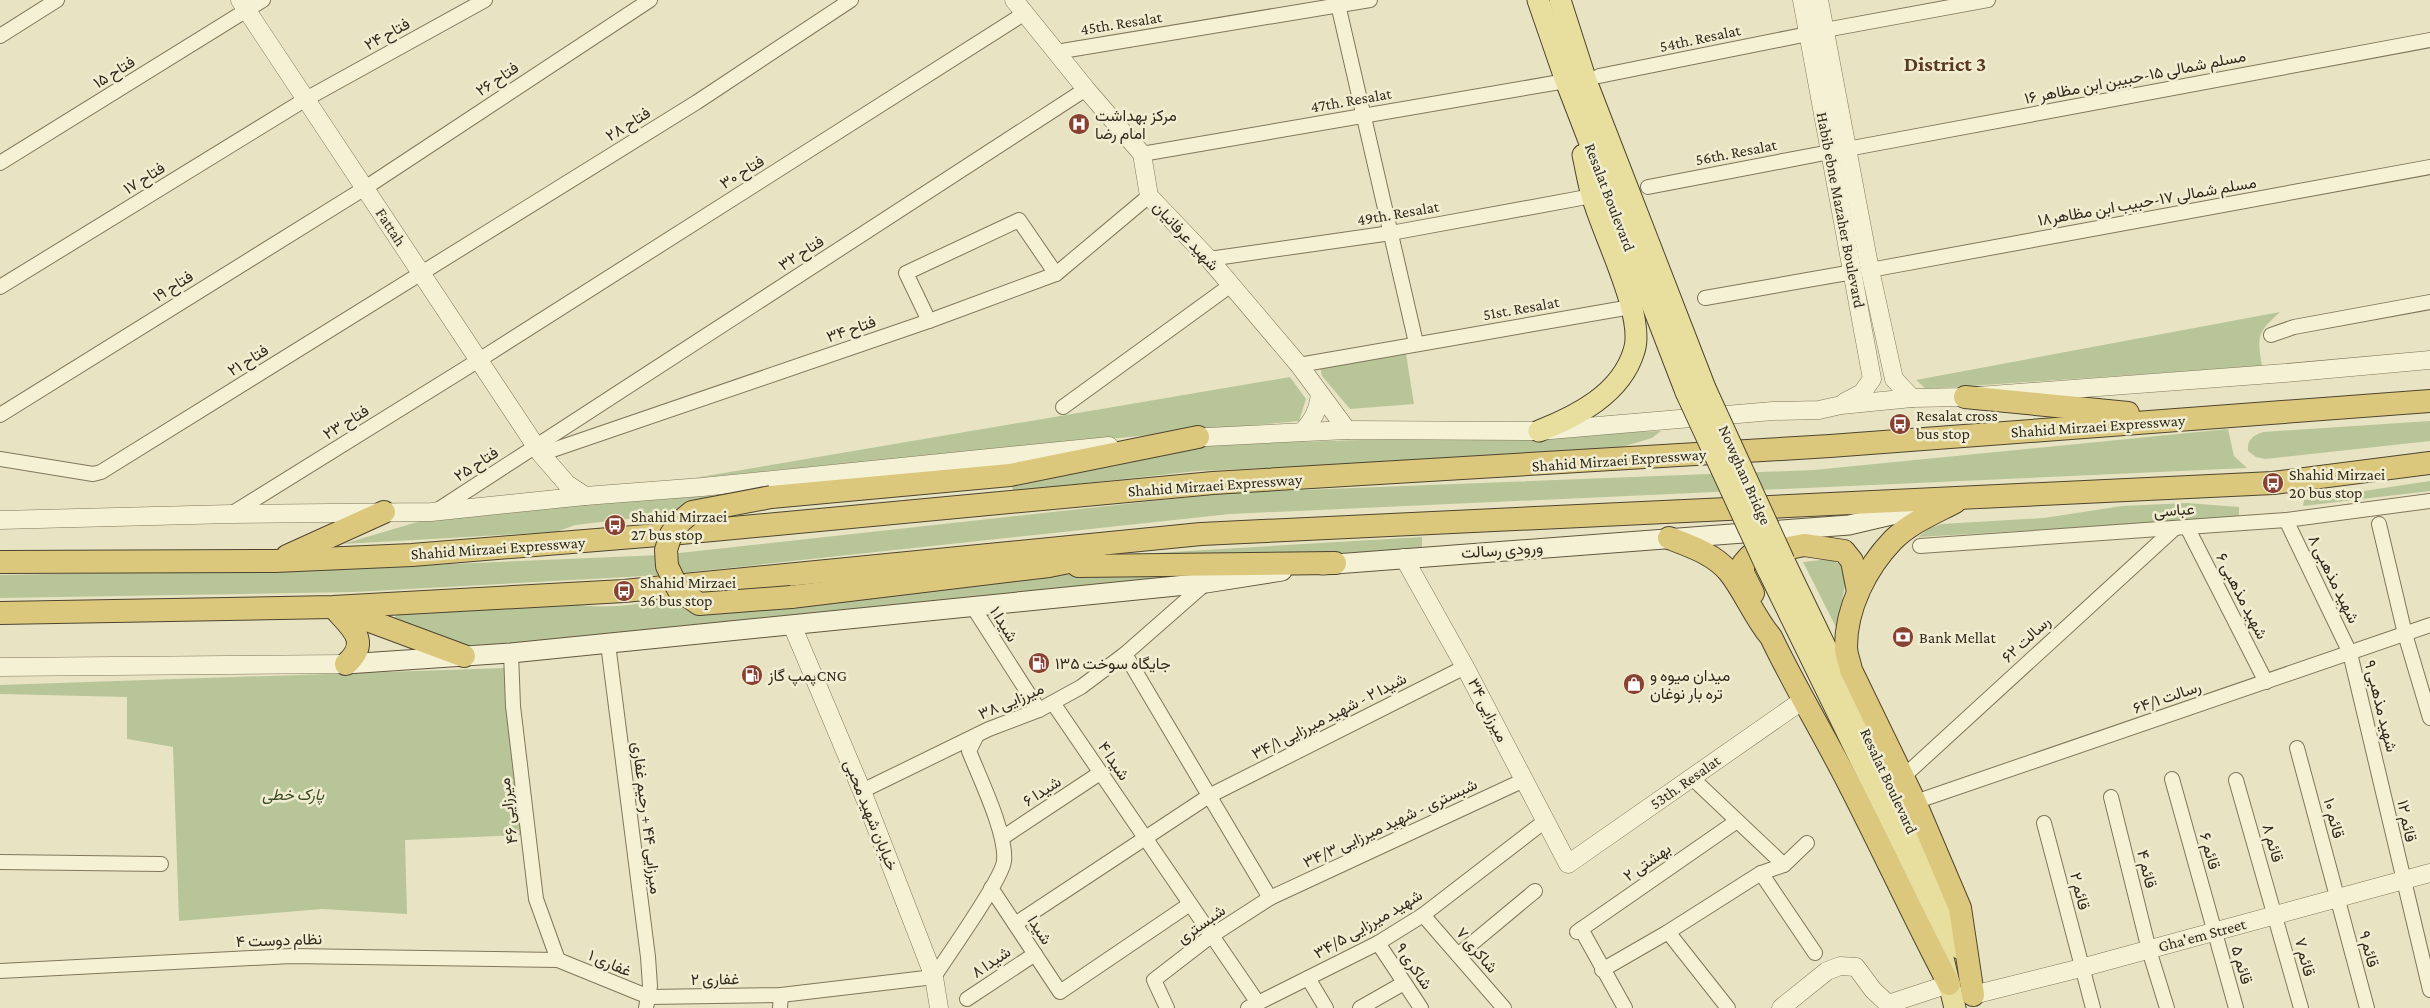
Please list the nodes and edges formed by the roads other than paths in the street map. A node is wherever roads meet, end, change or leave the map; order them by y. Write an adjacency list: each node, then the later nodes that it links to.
1 (57, 0): 16 (street)
2 (263, 0): 13 (street, فتاح ۱۵)
3 (485, 0): 22 (street, فتاح ۲۴)
4 (650, 0): 29 (street, فتاح ۲۶)
5 (851, 0): 35 (street, فتاح ۲۸)
6 (1370, 0): 12 (street, 45th. Resalat)
7 (1538, 0): 20 (main road, Resalat Boulevard)
8 (1560, 0): 50 (main road, Resalat Boulevard)
9 (1802, 0): 15 (street, Habib ebne Mazaher Boulevard)
10 (1819, 0): 15 (street, Habib ebne Mazaher Boulevard)
11 (1988, 0): 15 (street, 54th. Resalat)
12 (1338, 3): 18 (street, 45th. Resalat); 23 (street)
13 (243, 5): 22 (street, Fattah); 26 (street, فتاح ۱۵)
14 (1019, 7): 18 (street); 45 (street, فتاح ۳۰)
15 (1817, 32): 19 (street, 54th. Resalat); 24 (street, Habib ebne Mazaher Boulevard)
16 (0, 36)
17 (2430, 40): 24 (street, مسلم شمالی ۱۵-حبیبن ابن مظاهر ۱۶)
18 (1056, 52): 21 (street)
19 (1599, 76)
20 (1566, 81): 23 (street, 47th. Resalat); 31 (main road); 50 (main road, Resalat Boulevard)
21 (1086, 89): 25 (street); 63 (street, فتاح ۳۲)
22 (306, 99): 29 (street, Fattah); 38 (street, فتاح ۱۷)
23 (1364, 116): 25 (street, 47th. Resalat); 32 (street)
24 (1839, 150): 28 (street, 56th. Resalat); 34 (street, Habib ebne Mazaher Boulevard)
25 (1142, 154): 30 (street, شهید عرفانیان)
26 (0, 163)
27 (2430, 167): 34 (street, مسلم شمالی ۱۷-حبیب ابن مظاهر۱۸)
28 (1648, 187)
29 (365, 188): 35 (street, Fattah); 57 (street, فتاح ۱۹)
30 (1148, 196): 33 (street, شهید عرفانیان); 36 (street, فتاح ۳۴)
31 (1592, 196): 32 (street, 49th. Resalat); 41 (main road)
32 (1391, 233): 33 (street, 49th. Resalat); 44 (street)
33 (1209, 259): 37 (street, شهید عرفانیان)
34 (1862, 271): 39 (street, مسلم شمالی ۱۷-حبیب ابن مظاهر۱۸); 48 (street, Habib ebne Mazaher Boulevard); 49 (street, Habib ebne Mazaher Boulevard)
35 (421, 272): 45 (street, Fattah); 64 (street, فتاح ۲۱)
36 (1056, 274): 42 (street, فتاح ۳۴); 42 (street)
37 (1231, 285): 47 (street, شهید عرفانیان); 56 (street)
38 (0, 287)
39 (1705, 298)
40 (2430, 302): 43 (street)
41 (1631, 307): 44 (street, 51st. Resalat); 61 (main road)
42 (929, 321): 63 (street, فتاح ۳۴)
43 (2271, 335)
44 (1416, 344): 47 (street, 51st. Resalat)
45 (479, 360): 63 (street, Fattah); 72 (street, فتاح ۲۳)
46 (2430, 360): 52 (street)
47 (1299, 365): 51 (street, شهید عرفانیان)
48 (1872, 379): 49 (street); 55 (street)
49 (1894, 379): 53 (street)
50 (1696, 390): 84 (main road, Nowghan Bridge, bridge)
51 (1320, 394): 59 (street, شهید عرفانیان); 60 (street)
52 (1965, 397): 53 (street); 58 (highway)
53 (1912, 398): 55 (street)
54 (2430, 401): 58 (highway, Shahid Mirzaei Expressway)
55 (1841, 405): 61 (street)
56 (1062, 407)
57 (0, 414)
58 (2191, 420): 81 (highway, Shahid Mirzaei Expressway)
59 (1347, 430): 60 (street); 61 (street)
60 (1302, 432): 62 (street)
61 (1539, 432)
62 (1198, 437): 66 (street); 85 (highway, bridge)
63 (538, 450): 66 (street, Fattah); 68 (street, Fattah); 70 (street, فتاح ۲۵)
64 (0, 459)
65 (2430, 463): 67 (highway)
66 (585, 496): 68 (street)
67 (1963, 499): 77 (highway); 78 (main road, ورودی رسالت); 87 (highway)
68 (540, 501): 70 (street)
69 (2430, 501): 74 (street, عباسی)
70 (436, 511): 71 (street)
71 (384, 512): 72 (street); 81 (highway)
72 (231, 514): 73 (street)
73 (0, 520)
74 (2286, 520): 76 (street, عباسی); 96 (street, شهید مذهبی ۸)
75 (2379, 524): 93 (street)
76 (2181, 527): 79 (street, عباسی); 103 (street, شهید مذهبی ۶); 112 (street, رسالت ۶۲)
77 (1200, 534): 85 (highway); 88 (highway)
78 (1669, 538): 80 (main road, ورودی رسالت); 94 (highway)
79 (1920, 546)
80 (1404, 558): 83 (main road, ورودی رسالت); 102 (street, میرزایی ۳۴)
81 (276, 561): 82 (highway, Shahid Mirzaei Expressway)
82 (0, 562)
83 (1335, 563): 85 (highway); 86 (main road, ورودی رسالت)
84 (1775, 565): 157 (main road, Resalat Boulevard); 161 (main road, Resalat Boulevard)
85 (1049, 566)
86 (1206, 583): 89 (main road, ورودی رسالت); 98 (street, میرزایی ۳۸)
87 (1858, 592): 94 (highway); 112 (highway)
88 (332, 607): 90 (highway); 99 (highway); 100 (highway)
89 (973, 607): 91 (main road, ورودی رسالت); 106 (street, شیدا ۱)
90 (0, 613)
91 (792, 625): 95 (main road, ورودی رسالت); 117 (street, خیابان شهید محبی)
92 (2430, 625): 93 (street, رسالت ۶۴/۱)
93 (2405, 634): 96 (street, رسالت ۶۴/۱); 107 (street)
94 (1771, 637): 104 (highway)
95 (608, 644): 97 (main road, ورودی رسالت); 162 (street, میرزایی ۴۴ + رحیم غفاری)
96 (2350, 653): 103 (street, رسالت ۶۴/۱); 110 (street, شهید مذهبی ۹)
97 (511, 654): 99 (main road, ورودی رسالت); 150 (street, میرزایی ۴۶)
98 (1125, 654): 105 (street, میرزایی ۳۸); 118 (street)
99 (464, 656): 100 (main road, ورودی رسالت)
100 (346, 664): 101 (street)
101 (0, 667)
102 (1465, 667): 115 (street, میرزایی ۳۴); 118 (street, شیدا ۲ - شهید میرزایی ۳۴/۱)
103 (2266, 682): 120 (street, رسالت ۶۴/۱)
104 (1803, 700): 113 (street, 53th. Resalat); 157 (highway)
105 (1053, 703): 106 (street, میرزایی ۳۸); 111 (street, شیدا ۴)
106 (1039, 710): 108 (street, میرزایی ۳۸)
107 (2430, 718)
108 (977, 735): 117 (street, میرزایی ۳۸); 124 (street)
109 (2297, 748): 137 (street, قائم ۱۰)
110 (2378, 768): 133 (street, قائم ۱۲)
111 (1100, 773): 124 (street, شیدا ۶); 125 (street, شیدا ۴)
112 (1903, 777): 120 (highway)
113 (1691, 778): 122 (street); 129 (street, 53th. Resalat)
114 (2172, 779): 143 (street, قائم ۶)
115 (1524, 780): 121 (street, میرزایی ۳۴); 136 (street, شبستری - شهید میرزایی ۳۴/۳)
116 (2236, 780): 140 (street, قائم ۸)
117 (862, 790): 154 (street, خیابان شهید محبی)
118 (1209, 796): 125 (street); 136 (street)
119 (2111, 797): 146 (street, قائم ۴)
120 (1915, 802): 161 (highway)
121 (1545, 821): 129 (street, میرزایی ۳۴); 139 (street, شهید میرزایی ۳۴/۵)
122 (1737, 821): 130 (street); 152 (street, بهشتی ۲)
123 (2044, 822): 151 (street, قائم ۲)
124 (1002, 838): 134 (street)
125 (1145, 839): 138 (street, شیدا ۴); 141 (street)
126 (1807, 843): 130 (street)
127 (0, 862): 128 (street)
128 (161, 864)
129 (1568, 864)
130 (1784, 864): 131 (street)
131 (1761, 873): 142 (street); 147 (street)
132 (2430, 873): 133 (street, Gha'em Street)
133 (2402, 881): 137 (street, Gha'em Street); 158 (street, قائم ۱۲)
134 (991, 888): 141 (street, شیدا); 154 (street)
135 (1535, 891): 149 (street)
136 (1270, 898): 144 (street, شبستری)
137 (2338, 898): 140 (street, Gha'em Street); 178 (street, قائم ۹)
138 (1190, 904): 144 (street, شیدا ۴); 148 (street, شیدا)
139 (1424, 915): 145 (street, شهید میرزایی ۳۴/۵); 149 (street, شاکری ۷)
140 (2275, 915): 143 (street, Gha'em Street); 177 (street, قائم ۷)
141 (1015, 924): 148 (street, شیدا)
142 (1668, 932): 152 (street); 171 (street)
143 (2214, 932): 146 (street, Gha'em Street); 176 (street, قائم ۵)
144 (1211, 936): 163 (street, شیدا ۴); 165 (street, شبستری)
145 (1378, 943): 155 (street, شهید میرزایی ۳۴/۵); 156 (street, شاکری ۹)
146 (2149, 950): 151 (street, Gha'em Street); 175 (street, قائم ۴)
147 (1815, 953)
148 (1035, 954): 159 (street, شیدا ۸)
149 (1458, 955): 169 (street, شاکری ۷)
150 (558, 960): 153 (street, نظام دوست ۴); 162 (street, غفاری ۱)
151 (2081, 968): 161 (street, Gha'em Street); 174 (street, قائم ۲)
152 (1602, 970): 170 (street)
153 (0, 971)
154 (934, 977): 160 (street, غفاری ۲); 164 (street, خیابان شهید محبی)
155 (1308, 978): 163 (street, شهید میرزایی ۳۴/۵); 166 (street)
156 (1404, 982): 167 (street); 168 (street, شاکری ۹)
157 (1949, 984): 172 (street); 173 (main road, Resalat Boulevard)
158 (2430, 990)
159 (967, 999)
160 (781, 1002): 162 (street, غفاری ۲)
161 (1975, 1002)
162 (647, 1003)
163 (1253, 1006)
164 (938, 1008)
165 (1167, 1008)
166 (1326, 1008)
167 (1360, 1008)
168 (1421, 1008)
169 (1504, 1008)
170 (1625, 1008)
171 (1728, 1008)
172 (1781, 1008)
173 (1955, 1008)
174 (2092, 1008)
175 (2168, 1008)
176 (2236, 1008)
177 (2301, 1008)
178 (2367, 1008)

